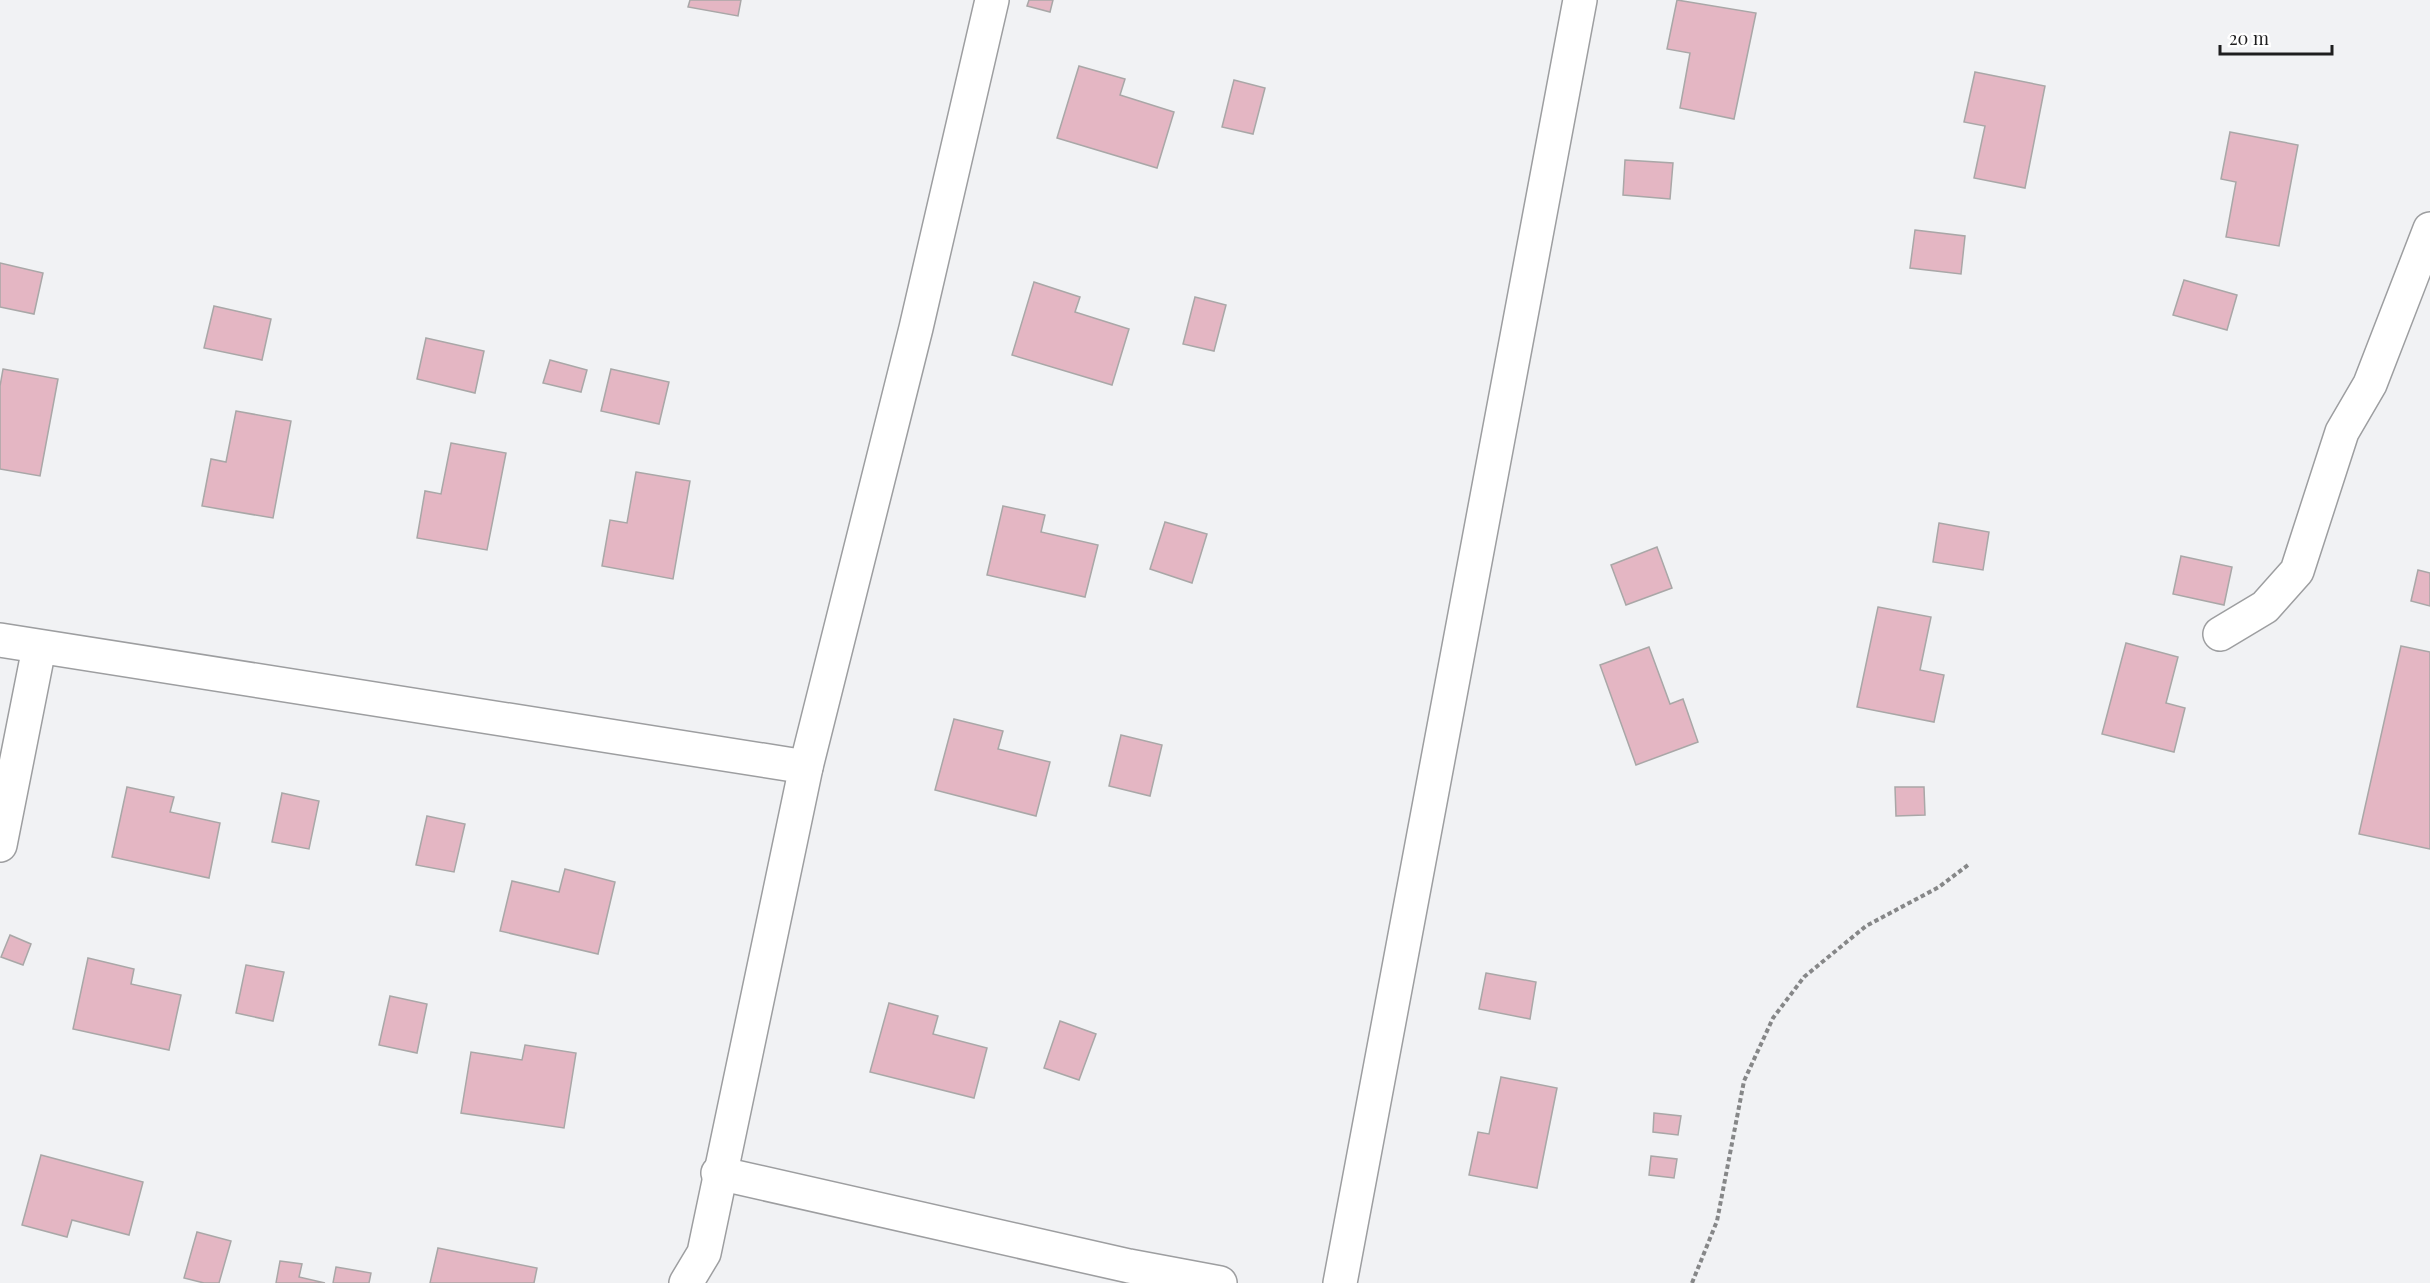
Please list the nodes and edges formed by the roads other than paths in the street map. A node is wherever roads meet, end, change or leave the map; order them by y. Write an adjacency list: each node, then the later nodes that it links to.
1 (992, 0): 7 (street)
2 (1580, 0): 12 (street)
3 (2430, 229): 4 (street)
4 (2220, 634)
5 (0, 640): 6 (street)
6 (39, 648): 7 (street); 8 (street)
7 (806, 767): 9 (street)
8 (0, 845)
9 (718, 1173): 10 (street); 11 (street)
10 (686, 1283)
11 (1220, 1283)
12 (1340, 1283)

